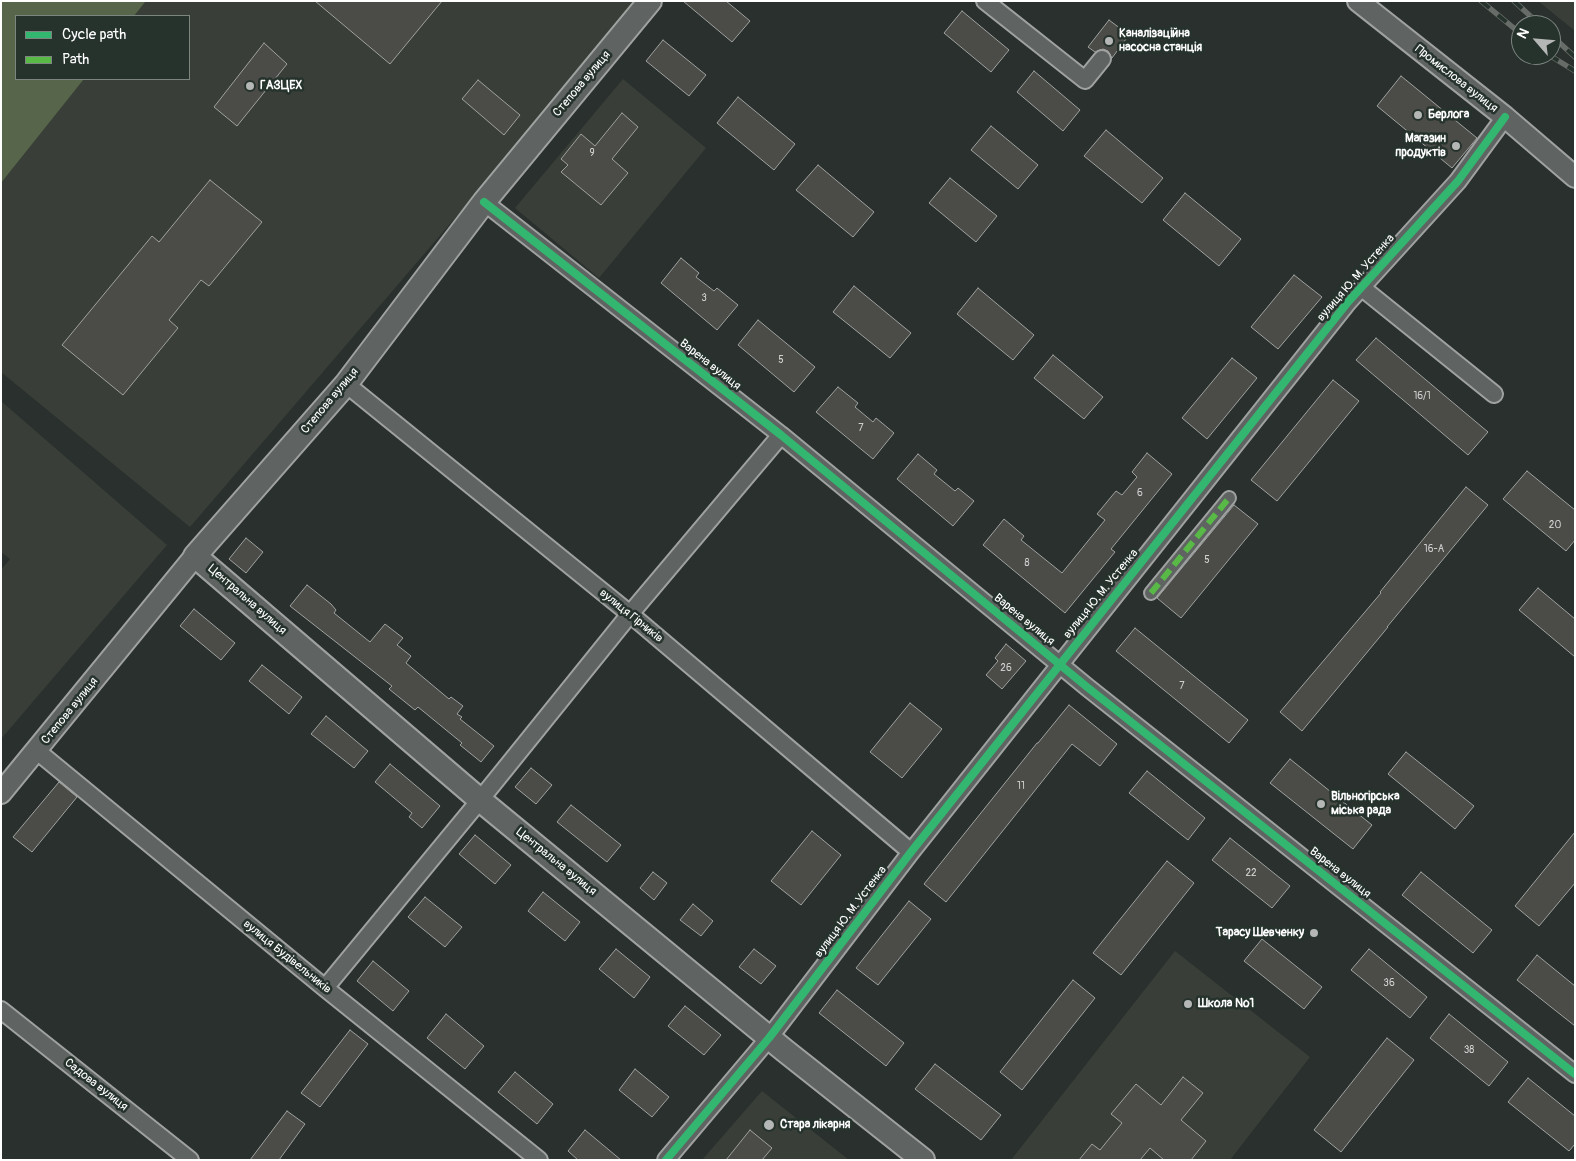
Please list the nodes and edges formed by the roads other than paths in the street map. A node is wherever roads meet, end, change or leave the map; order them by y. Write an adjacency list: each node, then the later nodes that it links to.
1 (650, 1): 7 (main road, Степова вулиця)
2 (985, 1): 4 (street)
3 (1358, 1): 5 (street, Промислова вулиця)
4 (1102, 59)
5 (1504, 117): 6 (street, Промислова вулиця); 8 (street, вулиця Ю. М. Устенка)
6 (1575, 177)
7 (484, 202): 9 (main road, Степова вулиця); 11 (street, Варена вулиця)
8 (1361, 287): 10 (street); 16 (street, вулиця Ю. М. Устенка)
9 (346, 384): 13 (main road, Степова вулиця); 15 (street, вулиця Гірників)
10 (1494, 394)
11 (781, 435): 15 (street); 16 (street, Варена вулиця)
12 (1229, 498): 14 (street)
13 (195, 556): 17 (street, Степова вулиця); 19 (main road, Центральна вулиця)
14 (1151, 593)
15 (630, 614): 19 (street); 20 (street, вулиця Гірників)
16 (1060, 664): 20 (street, вулиця Ю. М. Устенка); 24 (street, Варена вулиця)
17 (37, 751): 18 (street, Степова вулиця); 21 (street, вулиця Будівельників)
18 (1, 793)
19 (480, 800): 21 (street); 23 (main road, Центральна вулиця)
20 (911, 852): 23 (street, вулиця Ю. М. Устенка)
21 (325, 988): 26 (street, вулиця Будівельників)
22 (1, 1010): 25 (street, Садова вулиця)
23 (769, 1038): 27 (street, вулиця Ю. М. Устенка); 28 (main road, Центральна вулиця)
24 (1575, 1074)
25 (180, 1156)
26 (539, 1160)
27 (666, 1160)
28 (923, 1160)

